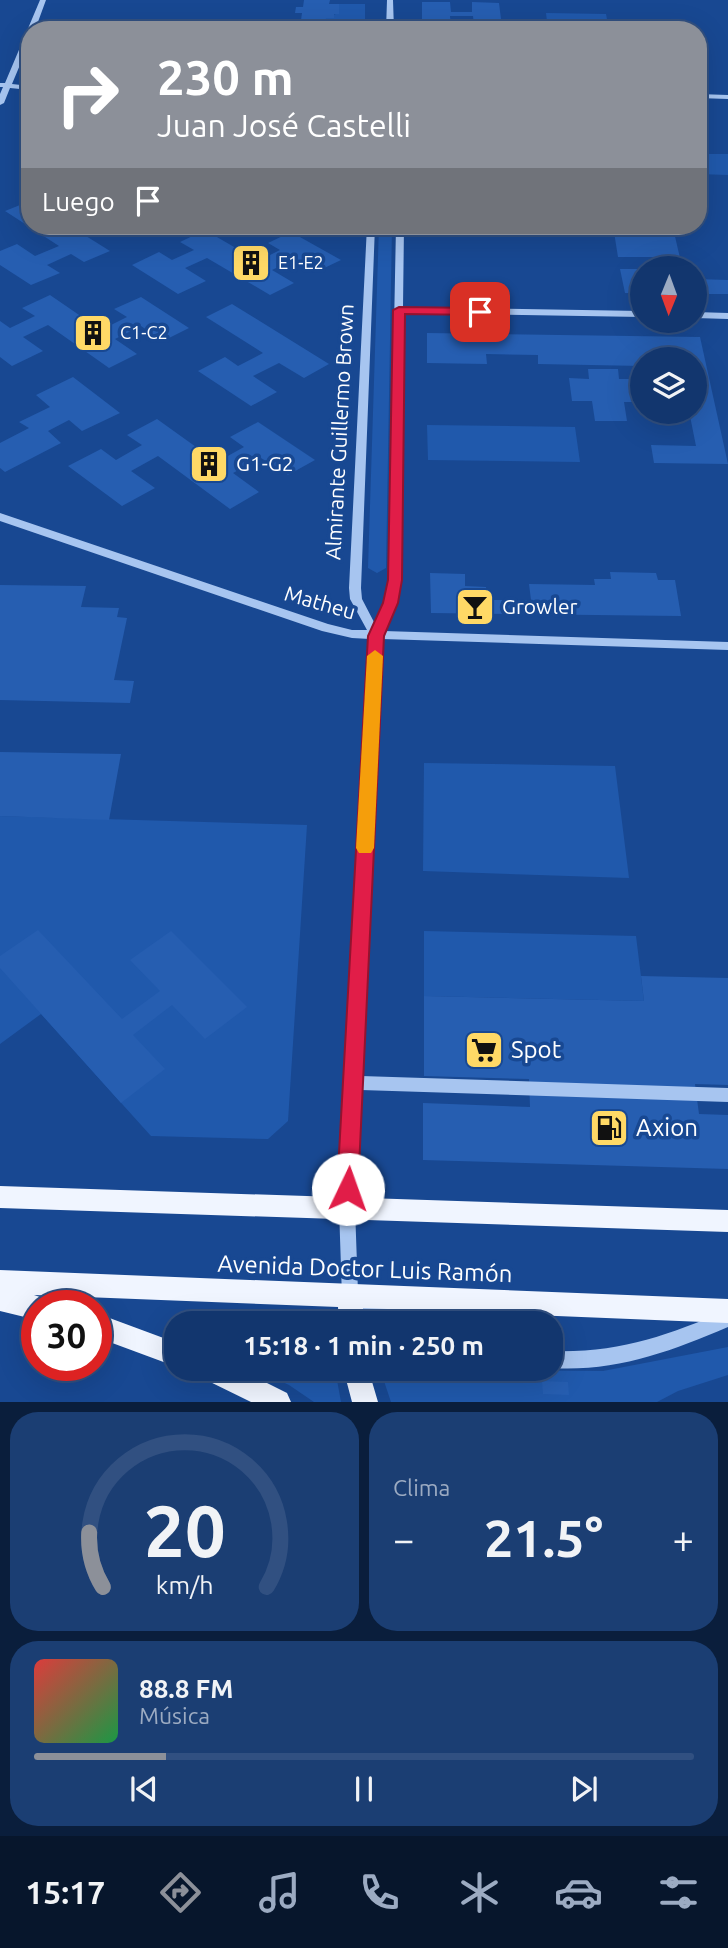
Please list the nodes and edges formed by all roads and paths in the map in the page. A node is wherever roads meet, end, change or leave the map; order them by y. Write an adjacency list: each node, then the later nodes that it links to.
1 (43, 0): 3 (street)
2 (390, 0): 4 (street)
3 (34, 21)
4 (390, 21)
5 (21, 48): 6 (street)
6 (2, 85): 7 (street); 10 (street)
7 (21, 88)
8 (707, 96): 9 (street)
9 (728, 97)
10 (0, 103)
11 (371, 235): 18 (street, Almirante Guillermo Brown)
12 (400, 235): 13 (street)
13 (399, 310): 14 (street); 18 (street)
14 (630, 314)
15 (707, 315): 16 (street)
16 (728, 316)
17 (0, 517): 18 (street, Matheu)
18 (376, 636): 19 (street, Matheu); 20 (street)
19 (728, 646)
20 (353, 1083): 21 (street); 23 (street)
21 (728, 1095)
22 (0, 1197): 23 (main road)
23 (347, 1208): 24 (main road); 26 (street)
24 (728, 1221)
25 (0, 1282): 26 (main road, Avenida Doctor Luis Ramón)
26 (349, 1297): 29 (main road); 30 (street); 31 (main road, Avenida Doctor Luis Ramón)
27 (0, 1299): 28 (main road)
28 (21, 1304)
29 (350, 1311)
30 (385, 1311)
31 (728, 1311)
32 (728, 1318): 35 (street)
33 (112, 1331): 34 (main road)
34 (164, 1350)
35 (563, 1360)
36 (235, 1381): 38 (main road)
37 (359, 1381): 39 (main road)
38 (278, 1402)
39 (365, 1402)

